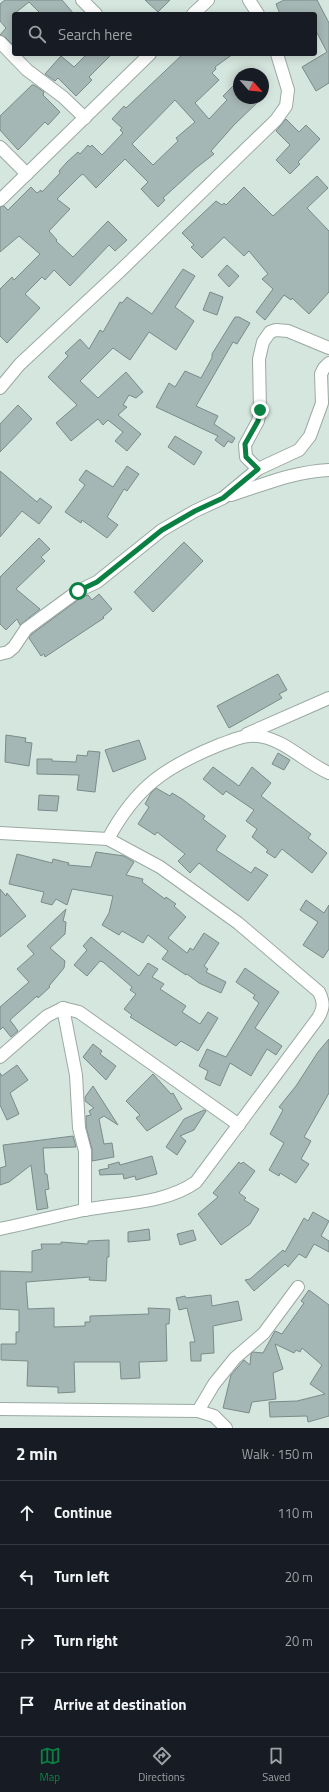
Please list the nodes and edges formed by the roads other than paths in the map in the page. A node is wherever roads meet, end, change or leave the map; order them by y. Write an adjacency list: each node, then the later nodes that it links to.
1 (82, 0): 4 (street)
2 (208, 0): 5 (street)
3 (249, 0): 6 (street)
4 (94, 12)
5 (195, 12)
6 (257, 12)
7 (0, 42): 8 (street)
8 (12, 54)
9 (14, 56): 12 (street)
10 (277, 56): 18 (street)
11 (142, 57): 12 (street)
12 (85, 118): 14 (street)
13 (0, 147): 14 (street)
14 (27, 174): 15 (street)
15 (0, 200)
16 (329, 348): 19 (street)
17 (329, 363): 19 (street)
18 (0, 388)
19 (258, 469): 21 (street)
20 (329, 470): 21 (street)
21 (223, 498): 22 (street)
22 (0, 654)
23 (329, 698): 24 (street)
24 (244, 736): 25 (street); 27 (street)
25 (329, 773)
26 (0, 834): 27 (street)
27 (108, 839): 28 (street)
28 (324, 990): 31 (street)
29 (62, 1008): 30 (street); 31 (street); 32 (street)
30 (0, 1057)
31 (239, 1124): 32 (street)
32 (84, 1210): 33 (street)
33 (0, 1229)
34 (298, 1287): 36 (street)
35 (0, 1409): 36 (street)
36 (198, 1411): 37 (street)
37 (226, 1428)

